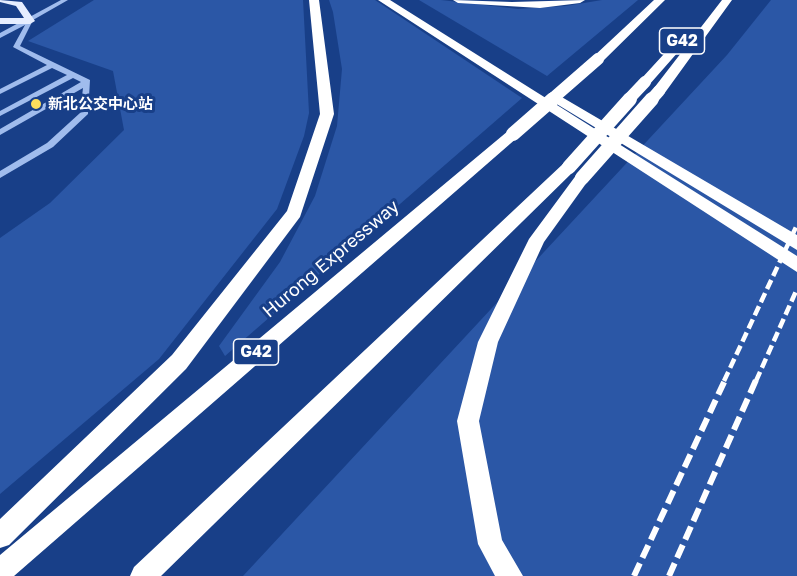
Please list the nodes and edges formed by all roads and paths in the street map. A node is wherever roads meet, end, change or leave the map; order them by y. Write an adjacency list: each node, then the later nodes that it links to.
1 (2, 0): 12 (main road)
2 (65, 0): 12 (street)
3 (314, 0): 24 (highway)
4 (383, 0): 23 (highway)
5 (398, 0): 22 (highway)
6 (458, 0): 7 (highway)
7 (580, 0)
8 (660, 0): 25 (highway, Hurong Expressway / G42, bridge)
9 (719, 0): 20 (highway, G42, bridge)
10 (727, 0): 20 (highway, bridge)
11 (0, 21): 12 (main road)
12 (30, 21): 13 (street); 14 (street)
13 (0, 36)
14 (52, 65): 15 (street); 17 (street)
15 (72, 75): 16 (street); 18 (street)
16 (87, 82): 19 (street); 21 (street)
17 (0, 92)
18 (0, 114)
19 (0, 132)
20 (575, 173): 26 (highway, G42); 27 (highway)
21 (0, 175)
22 (797, 243)
23 (797, 265)
24 (0, 536)
25 (0, 571)
26 (143, 576)
27 (510, 576)

